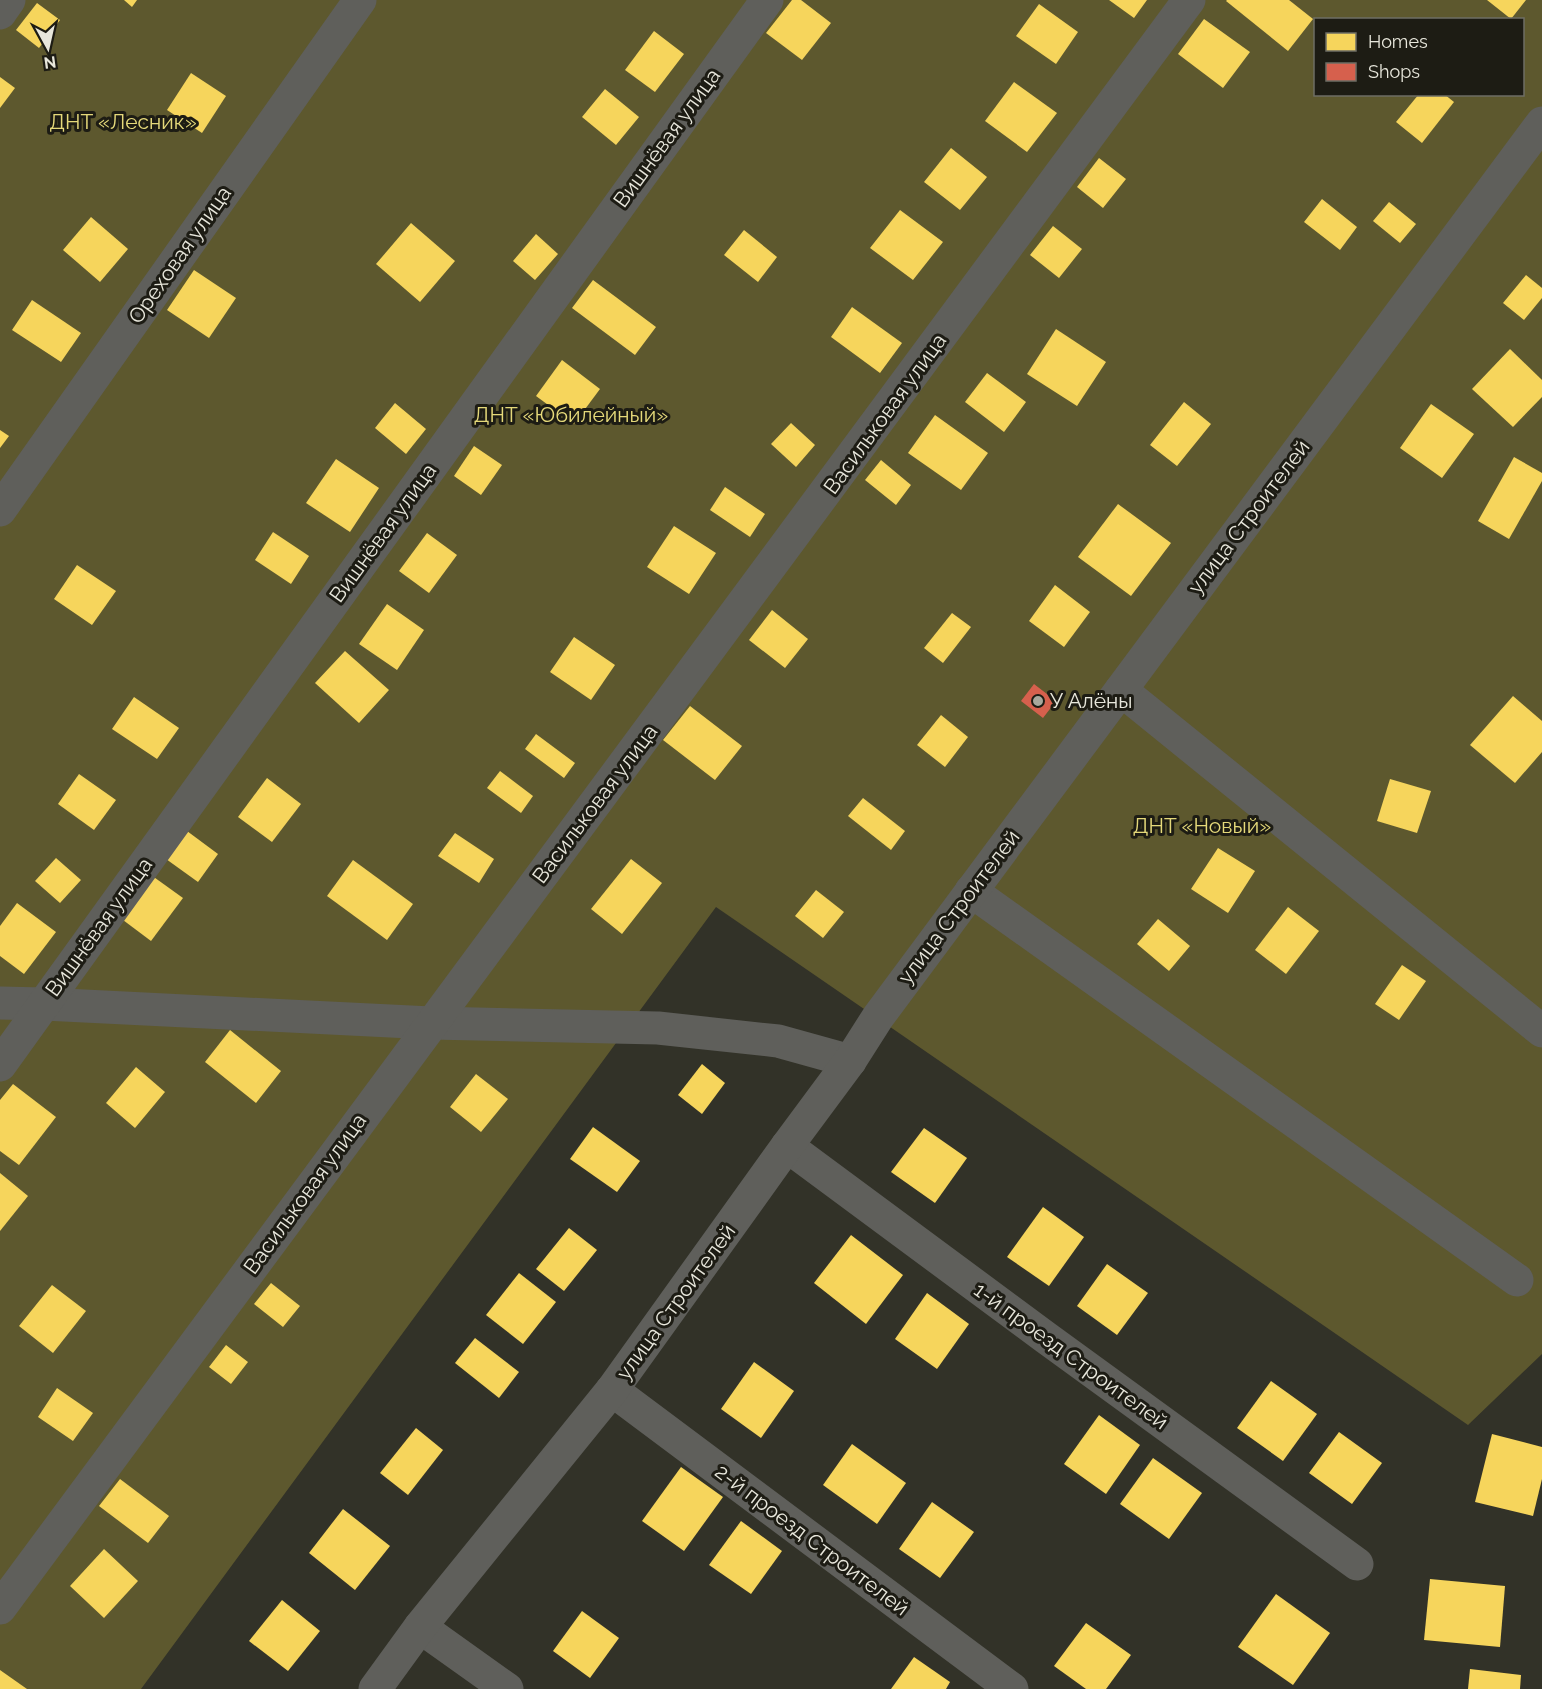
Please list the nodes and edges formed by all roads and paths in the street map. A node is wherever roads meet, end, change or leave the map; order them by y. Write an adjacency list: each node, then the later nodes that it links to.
1 (9, 0): 5 (street)
2 (360, 0): 7 (street, Ореховая улица)
3 (766, 0): 11 (street, Вишнёвая улица)
4 (1189, 0): 12 (street, Васильковая улица)
5 (0, 13)
6 (1542, 123): 8 (street, улица Строителей)
7 (0, 510)
8 (1121, 690): 9 (street, улица Строителей); 13 (street)
9 (971, 891): 14 (street, улица Строителей); 17 (street)
10 (0, 1003): 11 (street)
11 (44, 1004): 12 (street); 15 (street, Вишнёвая улица)
12 (431, 1023): 14 (street); 20 (street, Васильковая улица)
13 (1542, 1031)
14 (850, 1061): 16 (street, улица Строителей)
15 (0, 1065)
16 (787, 1146): 18 (street, улица Строителей); 19 (street, 1-й проезд Строителей)
17 (1517, 1280)
18 (612, 1390): 21 (street, улица Строителей); 24 (street, 2-й проезд Строителей)
19 (1357, 1564)
20 (0, 1608)
21 (420, 1627): 22 (street, улица Строителей); 23 (street)
22 (375, 1689)
23 (507, 1689)
24 (1012, 1689)

